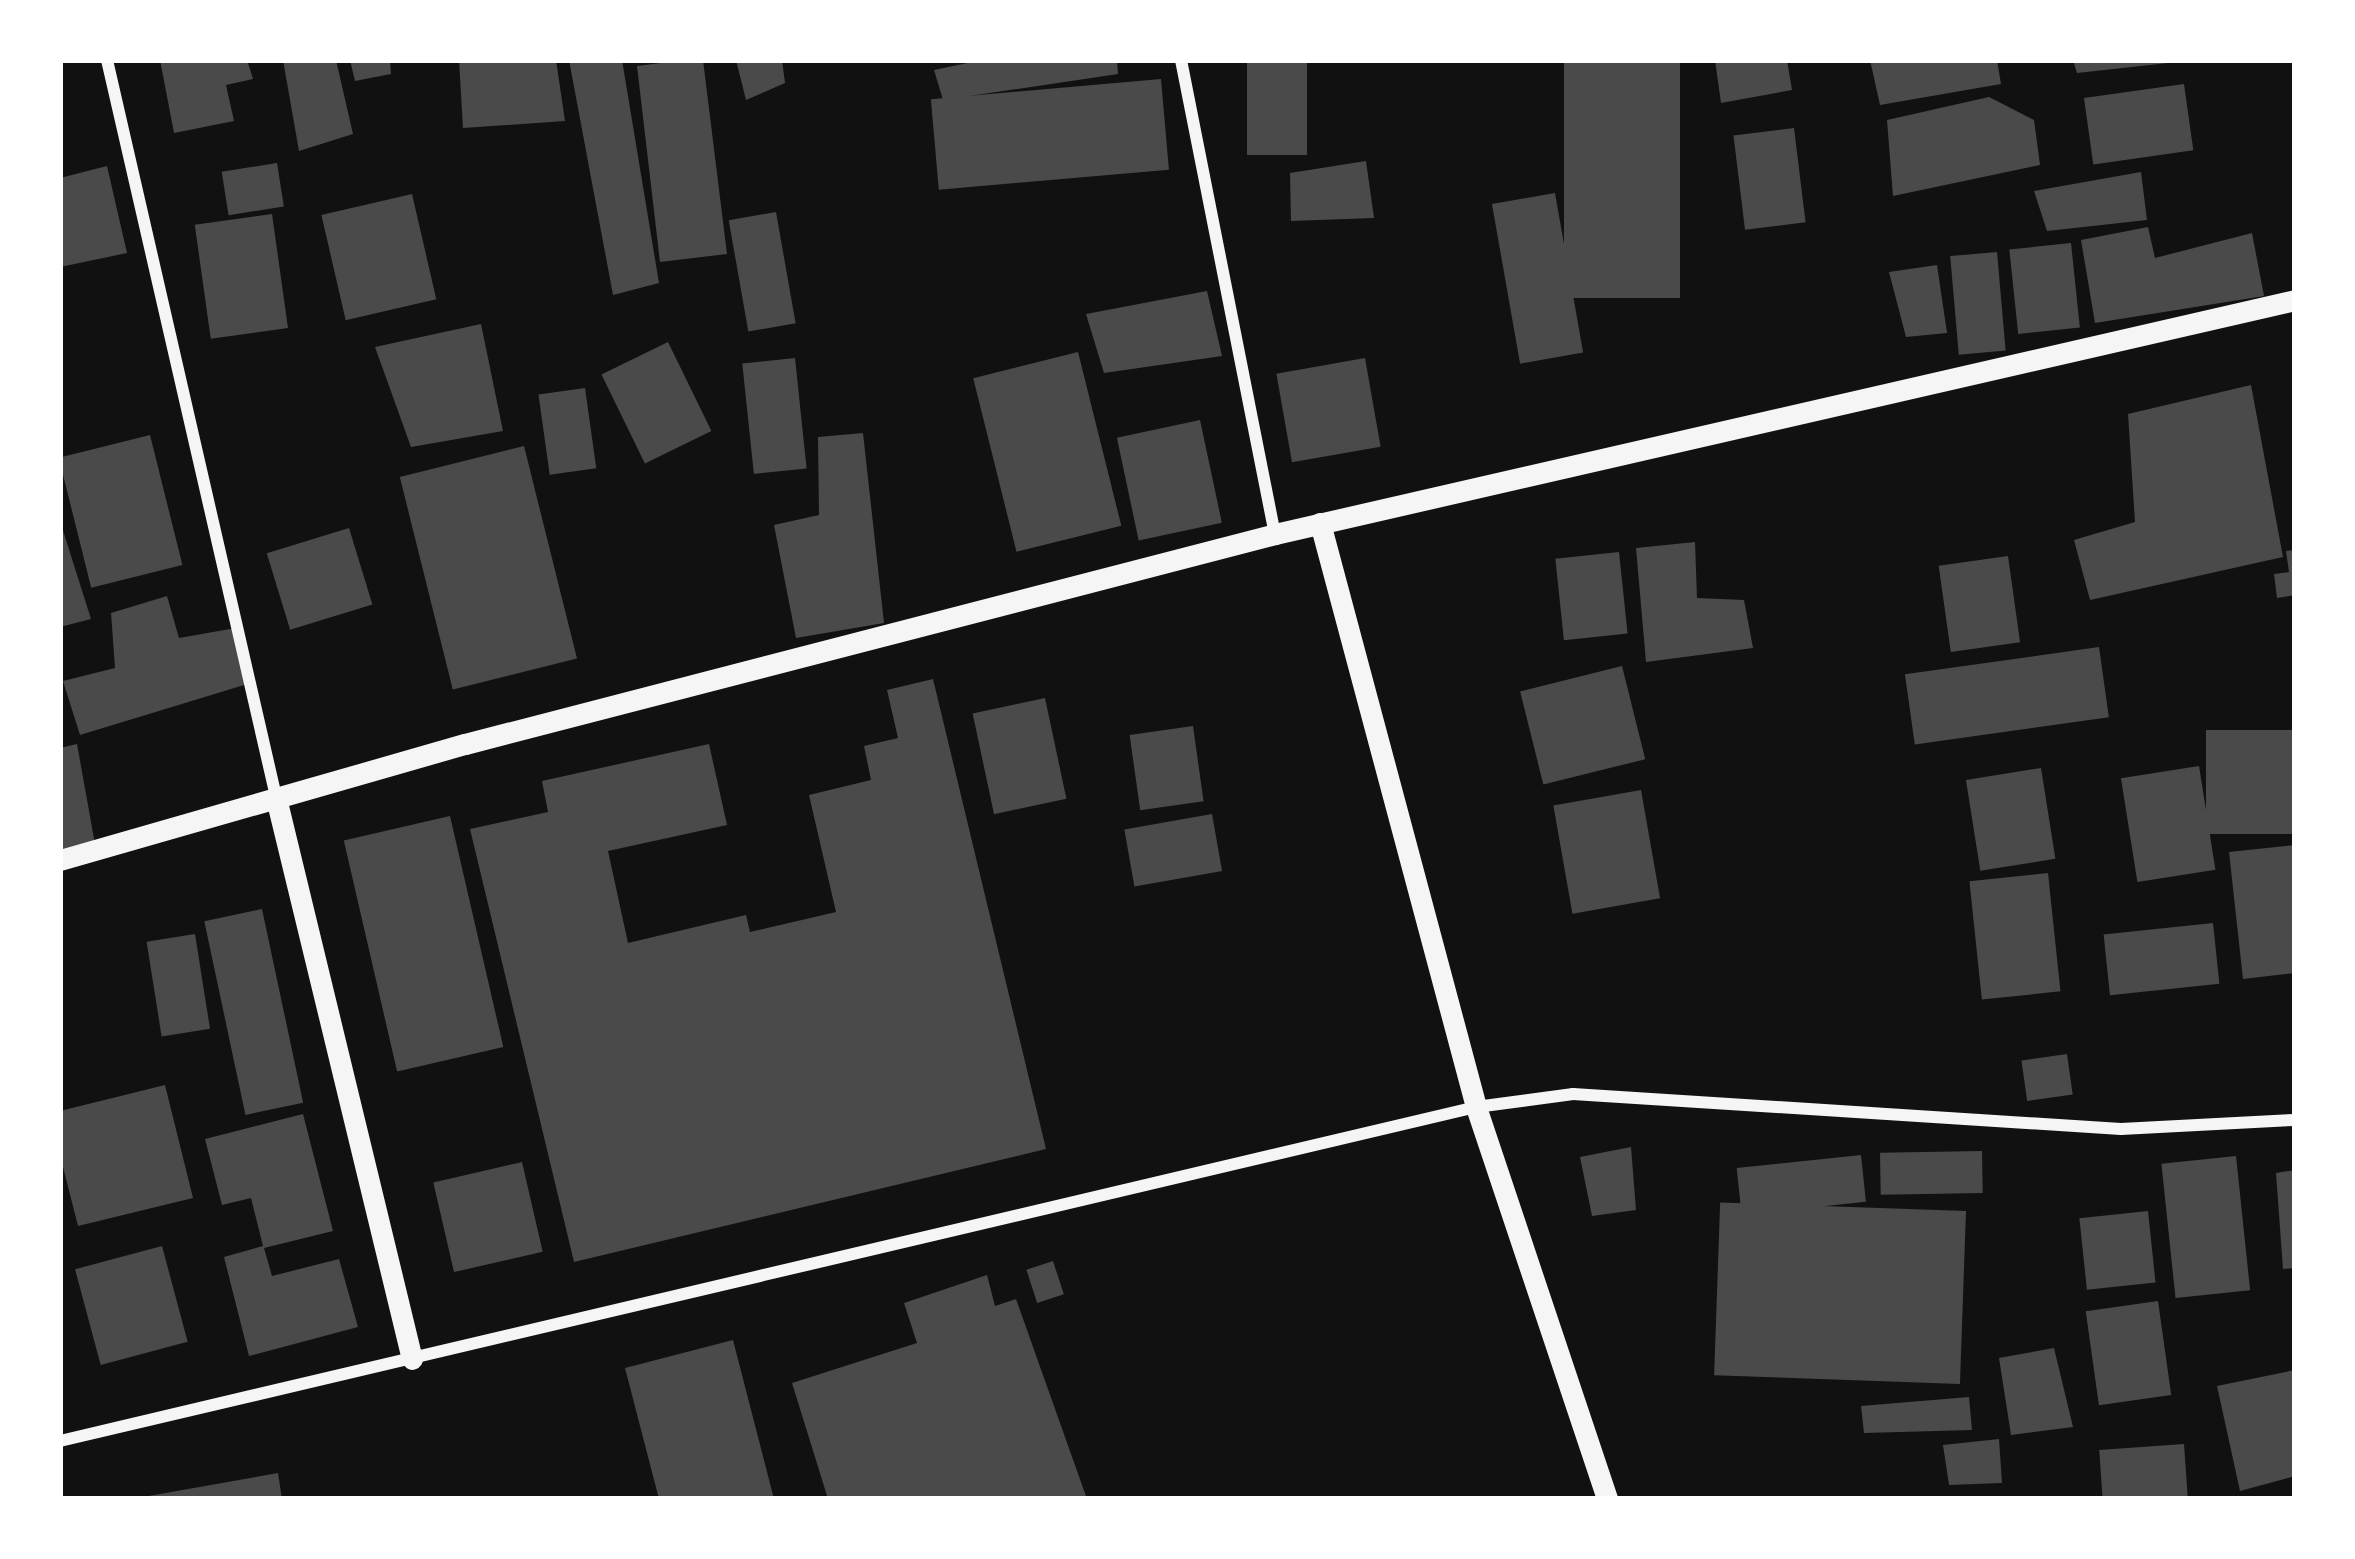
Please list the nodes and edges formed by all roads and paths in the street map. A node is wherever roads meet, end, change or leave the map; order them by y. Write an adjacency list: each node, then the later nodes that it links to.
1 (107, 60): 6 (street)
2 (1180, 60): 5 (street)
3 (2295, 300): 4 (street)
4 (1320, 523): 5 (street); 8 (street)
5 (1275, 534): 6 (street)
6 (277, 802): 7 (street); 10 (street)
7 (60, 860)
8 (1476, 1107): 9 (street); 10 (street); 12 (street)
9 (2295, 1120)
10 (412, 1359): 11 (street)
11 (60, 1441)
12 (1607, 1499)

